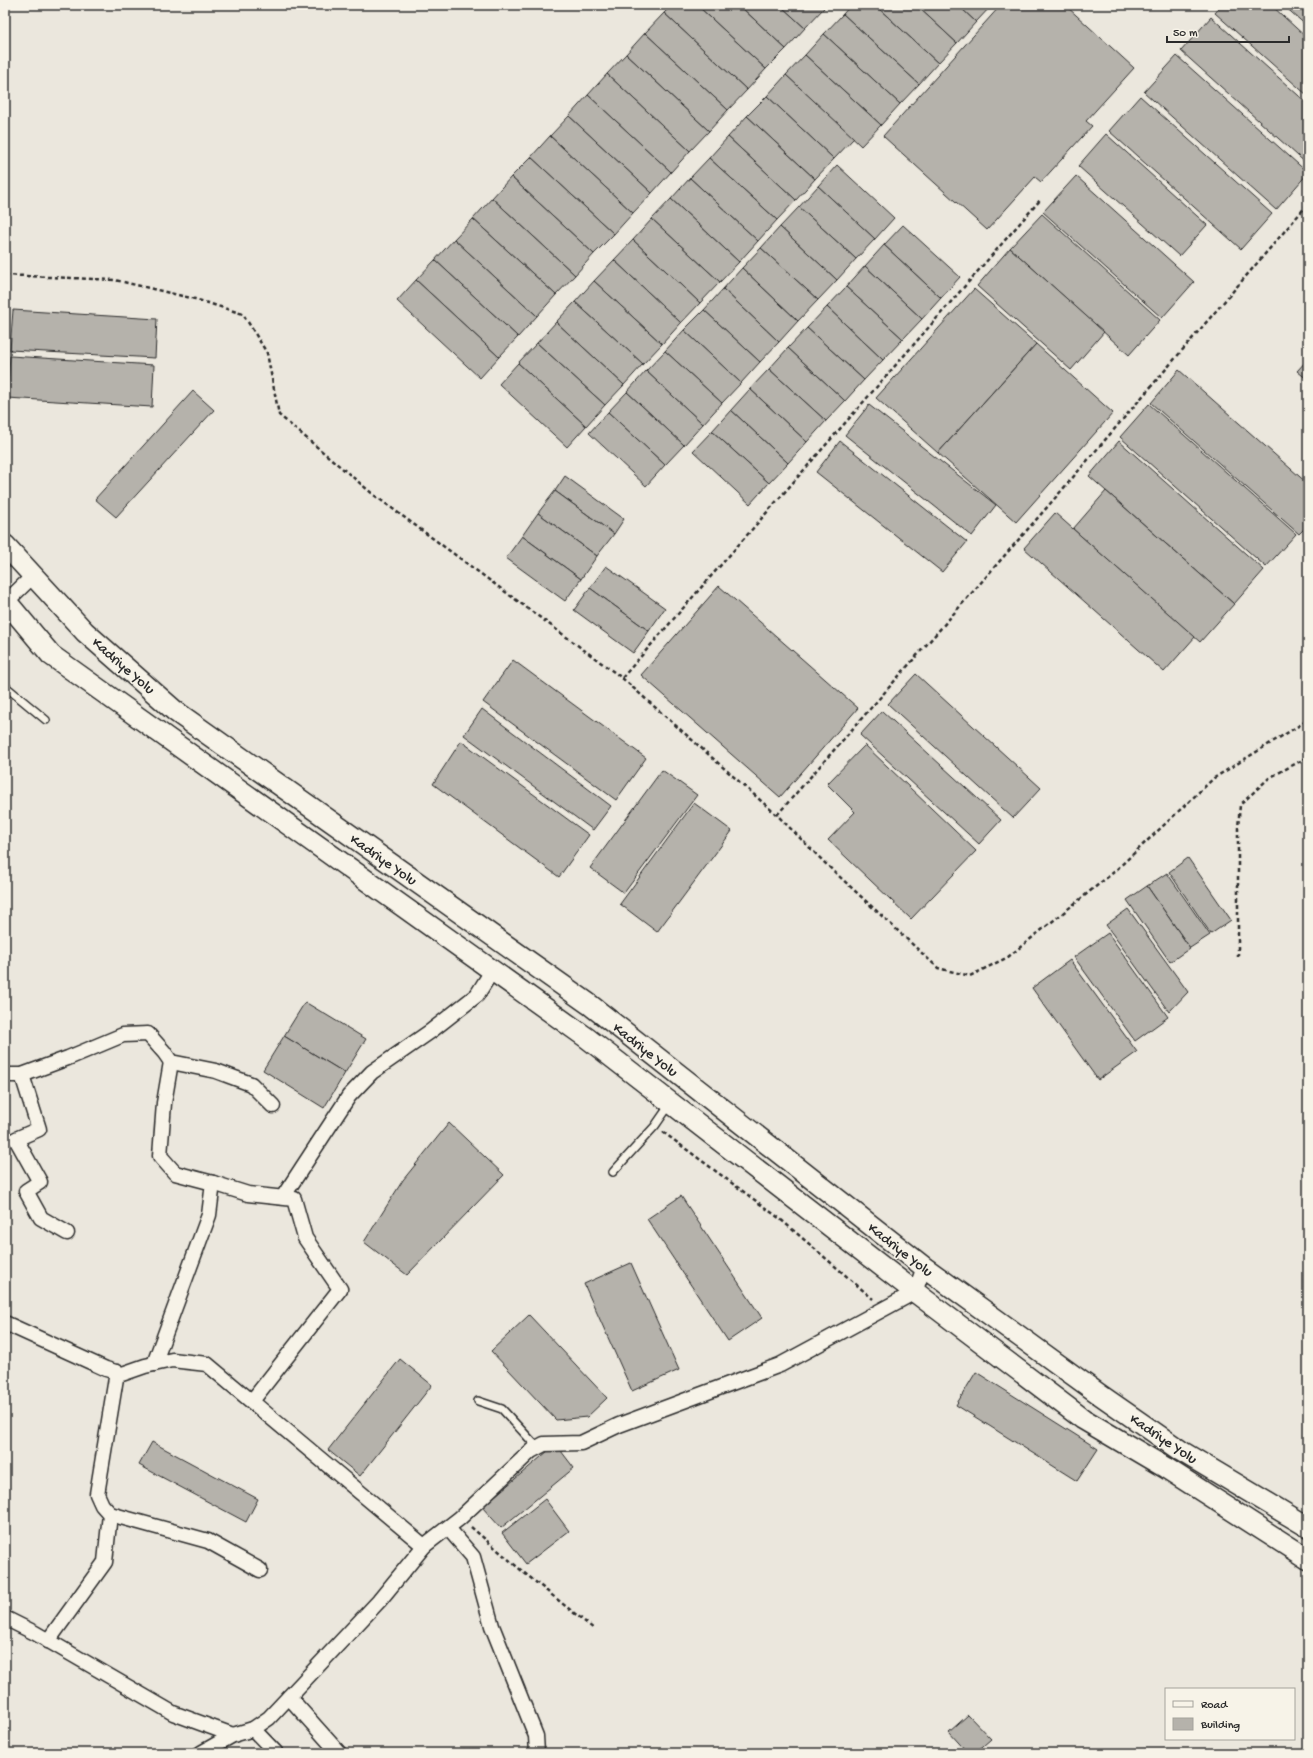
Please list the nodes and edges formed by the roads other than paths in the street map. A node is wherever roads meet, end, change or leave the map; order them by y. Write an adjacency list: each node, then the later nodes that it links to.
1 (5, 545): 2 (main road, Kadriye Yolu)
2 (34, 575): 3 (street); 16 (main road, Kadriye Yolu)
3 (5, 601): 6 (main road, Kadriye Yolu)
4 (5, 686): 5 (lane)
5 (46, 720)
6 (492, 971): 10 (main road, Kadriye Yolu); 14 (street)
7 (170, 1062): 9 (street); 11 (street); 13 (street)
8 (5, 1075): 9 (street)
9 (22, 1076): 15 (street)
10 (671, 1103): 12 (lane); 17 (main road, Kadriye Yolu)
11 (273, 1106)
12 (613, 1172)
13 (213, 1182): 14 (street); 19 (street)
14 (283, 1198): 21 (street)
15 (67, 1233)
16 (924, 1267): 17 (street); 25 (main road, Kadriye Yolu)
17 (915, 1292): 23 (street); 28 (main road, Kadriye Yolu)
18 (5, 1323): 20 (street)
19 (154, 1364): 20 (street); 21 (street)
20 (117, 1372): 24 (street)
21 (252, 1401): 27 (street)
22 (478, 1401): 23 (lane)
23 (537, 1447): 26 (street)
24 (110, 1514): 29 (street); 31 (street)
25 (1308, 1527)
26 (448, 1528): 27 (street); 38 (street)
27 (424, 1546): 32 (street)
28 (1308, 1559)
29 (260, 1570)
30 (5, 1618): 31 (street)
31 (48, 1641): 34 (street)
32 (289, 1697): 33 (street); 37 (street)
33 (253, 1729): 34 (street); 36 (street)
34 (233, 1735): 35 (street)
35 (201, 1753)
36 (276, 1753)
37 (339, 1753)
38 (537, 1753)

